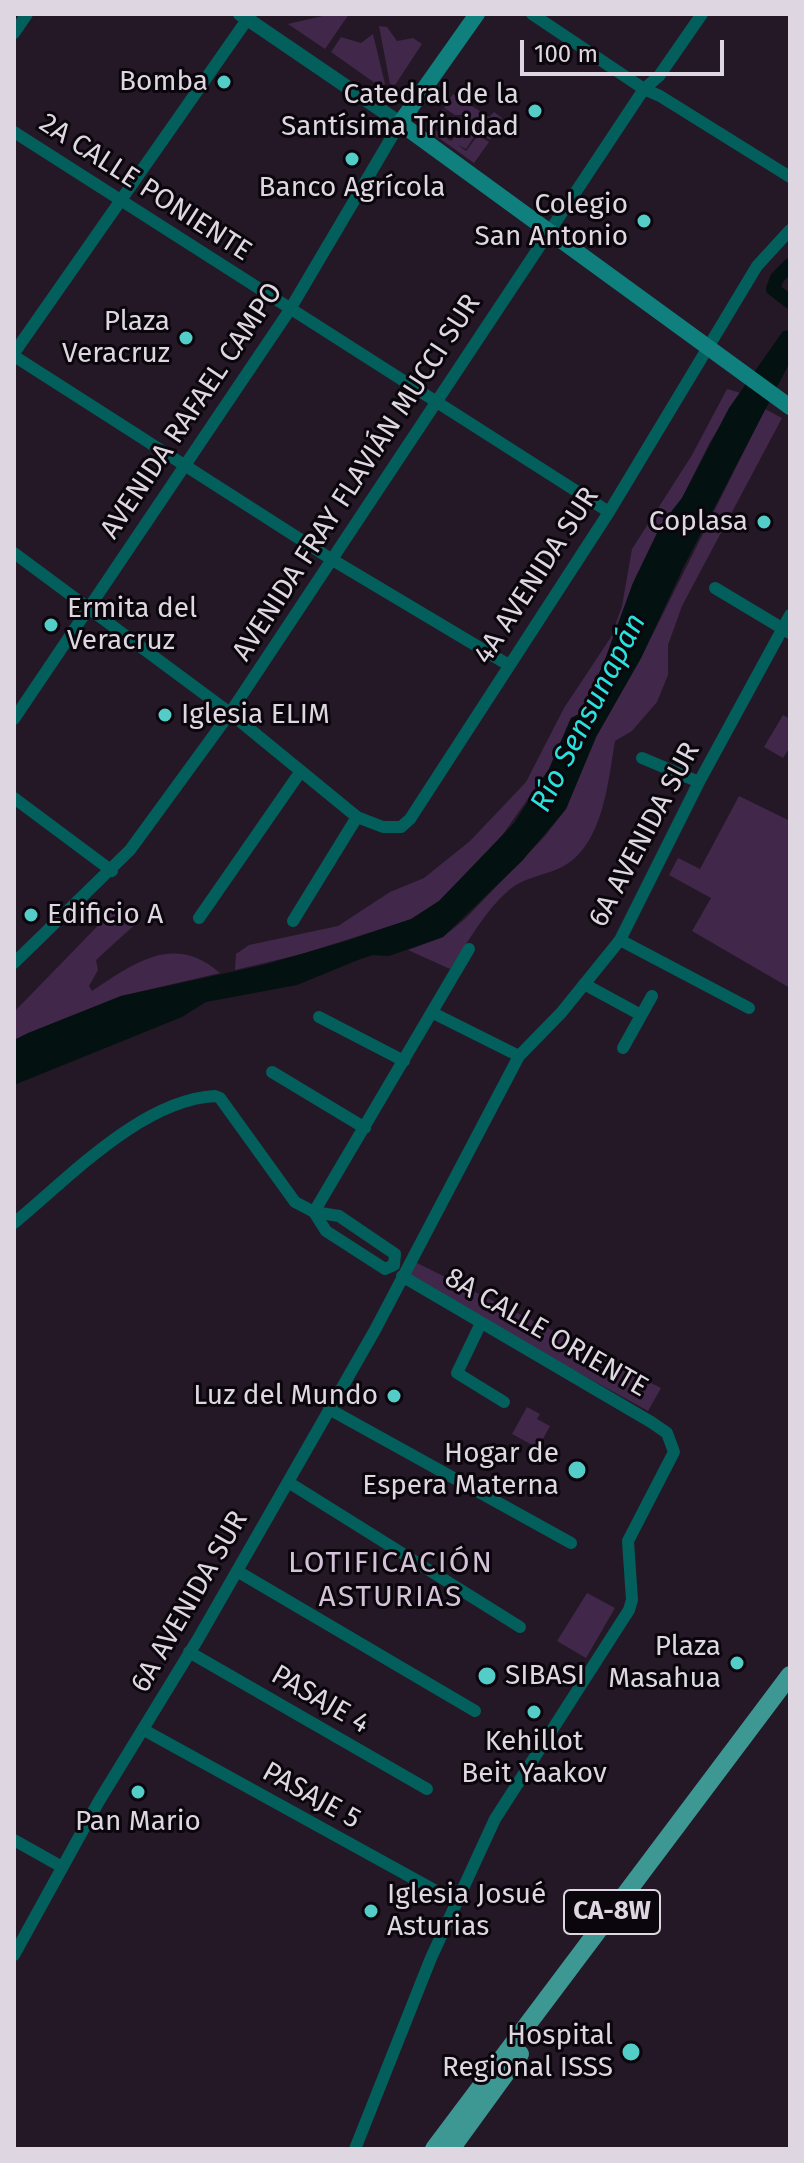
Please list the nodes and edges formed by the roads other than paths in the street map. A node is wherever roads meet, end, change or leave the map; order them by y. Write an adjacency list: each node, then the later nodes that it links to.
1 (27, 14): 6 (street)
2 (477, 14): 8 (main road)
3 (532, 14): 7 (street)
4 (702, 14): 7 (street, AVENIDA FRAY FLAVIÁN MUCCI SUR)
5 (246, 15): 8 (street); 11 (street)
6 (14, 33)
7 (644, 89): 10 (street); 13 (street, AVENIDA FRAY FLAVIÁN MUCCI SUR)
8 (400, 123): 13 (main road); 14 (street, AVENIDA RAFAEL CAMPO)
9 (14, 132): 11 (street, 2A CALLE PONIENTE)
10 (790, 177)
11 (121, 202): 14 (street, 2A CALLE PONIENTE); 16 (street)
12 (790, 230): 15 (street, 4A AVENIDA SUR)
13 (548, 232): 15 (main road); 17 (street, AVENIDA FRAY FLAVIÁN MUCCI SUR)
14 (289, 311): 17 (street, 2A CALLE PONIENTE); 19 (street, AVENIDA RAFAEL CAMPO)
15 (710, 348): 18 (main road); 20 (street, 4A AVENIDA SUR)
16 (14, 354): 19 (street)
17 (437, 400): 20 (street, 2A CALLE PONIENTE); 22 (street, AVENIDA FRAY FLAVIÁN MUCCI SUR)
18 (790, 407)
19 (184, 467): 22 (street); 24 (street, AVENIDA RAFAEL CAMPO)
20 (609, 512): 27 (street, 4A AVENIDA SUR)
21 (14, 553): 24 (street)
22 (331, 559): 27 (street); 28 (street, AVENIDA FRAY FLAVIÁN MUCCI SUR)
23 (715, 588): 26 (street)
24 (90, 607): 28 (street); 29 (street, AVENIDA RAFAEL CAMPO)
25 (790, 615): 26 (street, 6A AVENIDA SUR)
26 (786, 630): 32 (street, 6A AVENIDA SUR)
27 (507, 664): 34 (street, 4A AVENIDA SUR)
28 (230, 713): 31 (street); 35 (street, AVENIDA FRAY FLAVIÁN MUCCI SUR)
29 (14, 719)
30 (642, 758): 32 (street)
31 (301, 771): 34 (street); 36 (street)
32 (699, 782): 38 (street, 6A AVENIDA SUR)
33 (14, 798): 35 (street)
34 (357, 817): 37 (street)
35 (112, 871): 40 (street, AVENIDA FRAY FLAVIÁN MUCCI SUR)
36 (199, 918)
37 (293, 921)
38 (620, 940): 41 (street, 6A AVENIDA SUR); 43 (street)
39 (469, 949): 44 (street)
40 (14, 963)
41 (584, 984): 45 (street); 48 (street, 6A AVENIDA SUR)
42 (652, 996): 45 (street)
43 (749, 1008)
44 (433, 1013): 48 (street); 49 (street)
45 (641, 1015): 47 (street)
46 (319, 1017): 49 (street)
47 (623, 1048)
48 (519, 1056): 54 (street, 6A AVENIDA SUR)
49 (404, 1061): 51 (street)
50 (272, 1072): 51 (street)
51 (365, 1128): 52 (street)
52 (314, 1212): 53 (street, 8A CALLE ORIENTE); 54 (street, 8A CALLE ORIENTE); 54 (street, 8A CALLE ORIENTE)
53 (14, 1223)
54 (400, 1271): 55 (street, 8A CALLE ORIENTE); 57 (street, 6A AVENIDA SUR)
55 (481, 1323): 56 (street); 70 (street, 8A CALLE ORIENTE)
56 (504, 1402)
57 (329, 1409): 58 (street, 6A AVENIDA SUR); 59 (street)
58 (288, 1482): 60 (street, 6A AVENIDA SUR); 61 (street)
59 (571, 1543)
60 (237, 1571): 62 (street, 6A AVENIDA SUR); 65 (street)
61 (520, 1627)
62 (189, 1652): 66 (street, 6A AVENIDA SUR); 67 (street, PASAJE 4)
63 (790, 1675): 73 (main road, CA-8W)
64 (790, 1693): 74 (main road, CA-8W)
65 (475, 1711)
66 (144, 1730): 69 (street, 6A AVENIDA SUR); 70 (street, PASAJE 5)
67 (427, 1789)
68 (14, 1840): 69 (street)
69 (62, 1867): 71 (street, 6A AVENIDA SUR)
70 (456, 1902): 72 (street)
71 (14, 1955)
72 (355, 2149)
73 (434, 2149)
74 (451, 2149)

